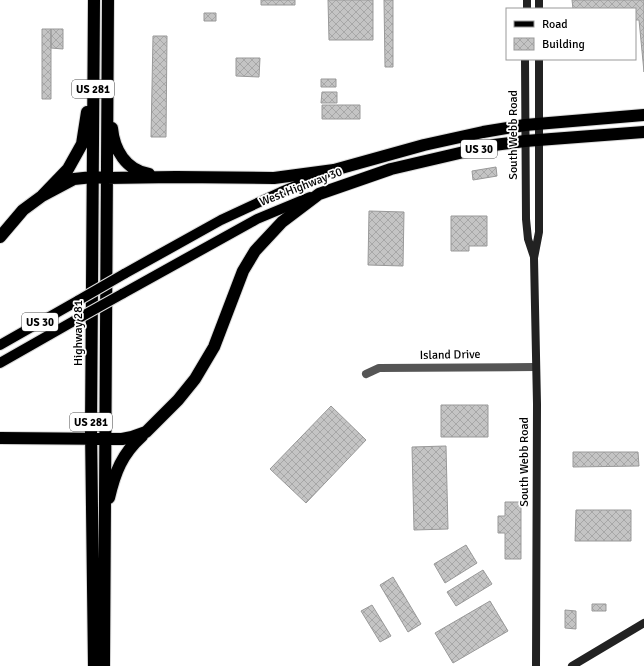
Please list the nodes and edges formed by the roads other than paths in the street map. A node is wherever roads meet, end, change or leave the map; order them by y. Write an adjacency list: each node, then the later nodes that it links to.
1 (94, 0): 5 (highway, Highway 281 / US 281)
2 (108, 0): 6 (highway, US 281)
3 (525, 60): 9 (street, South Webb Road)
4 (539, 60): 8 (street, South Webb Road)
5 (93, 63): 14 (highway, Highway 281 / US 281); 18 (highway)
6 (108, 65): 15 (highway); 16 (highway, US 281)
7 (644, 115): 8 (highway, West Highway 30 / US 30)
8 (539, 124): 9 (highway, West Highway 30 / US 30); 11 (street, South Webb Road)
9 (525, 125): 12 (street, South Webb Road); 13 (highway, West Highway 30 / US 30)
10 (644, 132): 11 (highway, West Highway 30 / US 30)
11 (539, 140): 12 (highway, West Highway 30 / US 30); 20 (street, South Webb Road)
12 (525, 141): 17 (highway, West Highway 30 / US 30); 20 (street, South Webb Road)
13 (334, 170): 15 (highway); 21 (main road, West Highway 30 / US 30, bridge)
14 (93, 177): 16 (highway); 18 (highway); 27 (highway, Highway 281 / US 281)
15 (176, 177): 16 (highway)
16 (106, 178): 28 (highway, US 281)
17 (319, 194): 22 (main road, West Highway 30 / US 30, bridge); 25 (highway)
18 (42, 196): 19 (highway)
19 (0, 237)
20 (534, 258): 23 (street, South Webb Road)
21 (0, 345)
22 (0, 363)
23 (535, 367): 24 (street, Island Drive); 33 (street, South Webb Road)
24 (366, 374)
25 (146, 432): 28 (highway); 29 (highway)
26 (0, 438): 27 (highway)
27 (91, 439): 28 (highway); 31 (highway, Highway 281 / US 281)
28 (105, 439): 29 (highway, US 281)
29 (105, 531): 32 (highway, US 281)
30 (644, 623): 34 (street)
31 (94, 666)
32 (104, 666)
33 (536, 666)
34 (572, 666)

